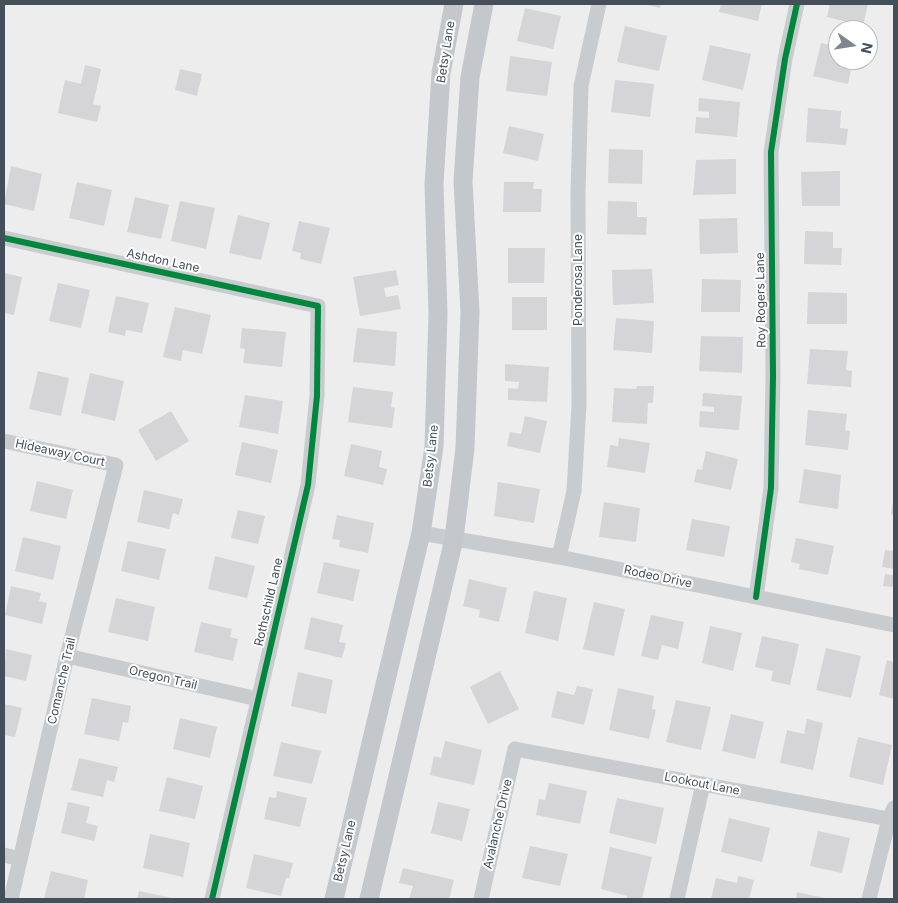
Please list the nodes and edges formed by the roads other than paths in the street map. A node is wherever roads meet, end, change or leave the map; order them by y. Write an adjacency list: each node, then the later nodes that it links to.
1 (454, 4): 9 (main road, Betsy Lane)
2 (484, 4): 10 (main road)
3 (599, 4): 11 (street, Ponderosa Lane)
4 (797, 4): 12 (street, Roy Rogers Lane)
5 (4, 238): 6 (street, Ashdon Lane)
6 (318, 306): 15 (street, Rothschild Lane)
7 (4, 441): 8 (street, Hideaway Court)
8 (116, 465): 14 (street, Comanche Trail)
9 (421, 533): 10 (street, Rodeo Drive); 23 (main road, Betsy Lane)
10 (454, 539): 11 (street, Rodeo Drive); 24 (main road)
11 (559, 557): 12 (street, Rodeo Drive)
12 (756, 597): 13 (street, Rodeo Drive)
13 (894, 625)
14 (67, 656): 15 (street, Oregon Trail); 20 (street, Comanche Trail)
15 (258, 700): 22 (street, Rothschild Lane)
16 (515, 749): 17 (street, Lookout Lane); 25 (street, Avalanche Drive)
17 (703, 784): 18 (street, Lookout Lane); 26 (street)
18 (891, 813): 27 (street)
19 (4, 855): 20 (street)
20 (20, 859): 21 (street, Comanche Trail)
21 (12, 899)
22 (212, 899)
23 (334, 899)
24 (368, 899)
25 (481, 899)
26 (677, 899)
27 (869, 899)

